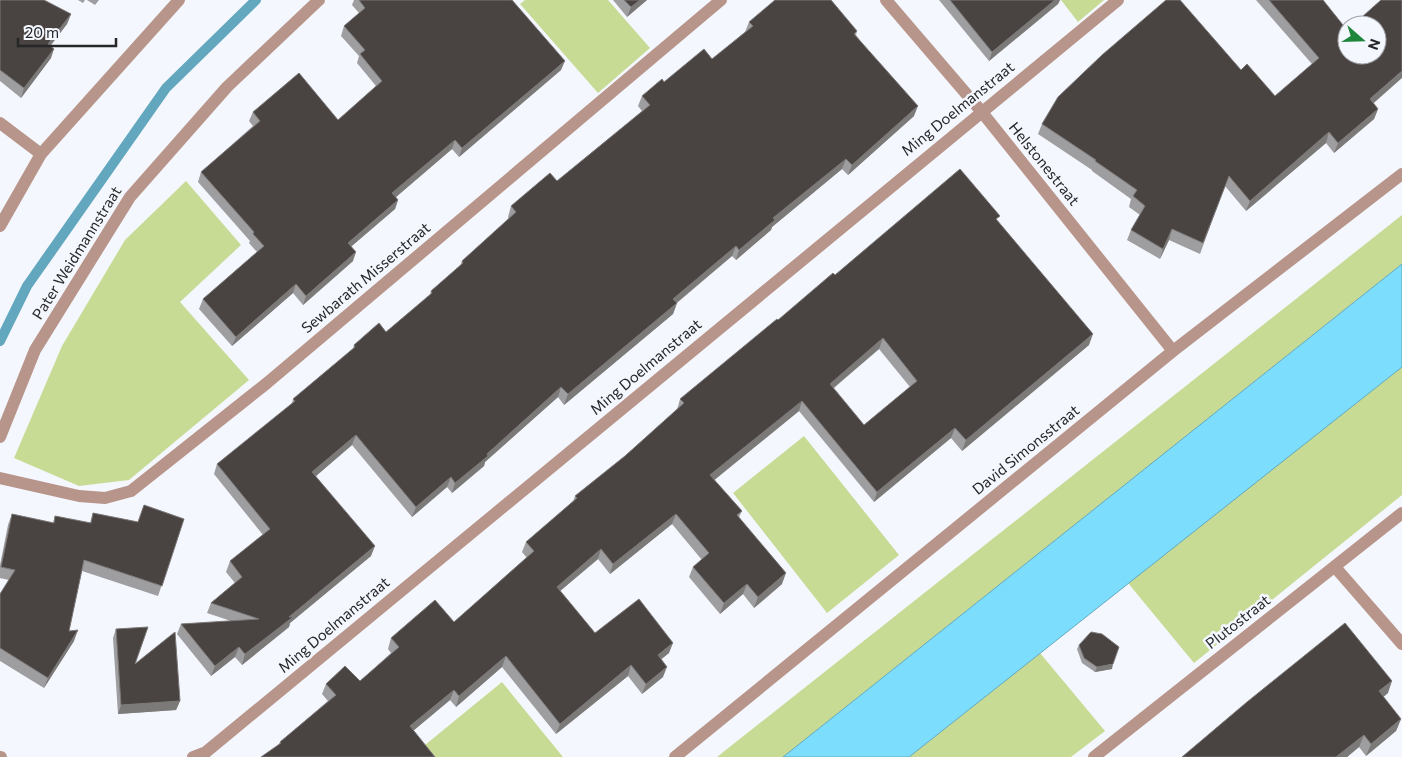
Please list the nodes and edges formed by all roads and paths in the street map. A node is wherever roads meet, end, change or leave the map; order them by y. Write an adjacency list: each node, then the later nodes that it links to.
1 (179, 0): 8 (street)
2 (319, 0): 12 (street, Pater Weidmannstraat)
3 (721, 0): 13 (street, Sewbarath Misserstraat)
4 (886, 0): 6 (street, Helstonestraat)
5 (1118, 0): 6 (street, Ming Doelmanstraat)
6 (982, 111): 11 (street, Helstonestraat); 17 (street, Ming Doelmanstraat)
7 (0, 123): 8 (street)
8 (41, 154): 10 (street)
9 (1402, 174): 11 (street, David Simonsstraat)
10 (0, 226)
11 (1173, 351): 18 (street, David Simonsstraat)
12 (0, 437)
13 (0, 478)
14 (1402, 513): 15 (street, Plutostraat)
15 (1335, 567): 16 (street); 19 (street, Plutostraat)
16 (1402, 644)
17 (193, 757)
18 (675, 757)
19 (1094, 757)

